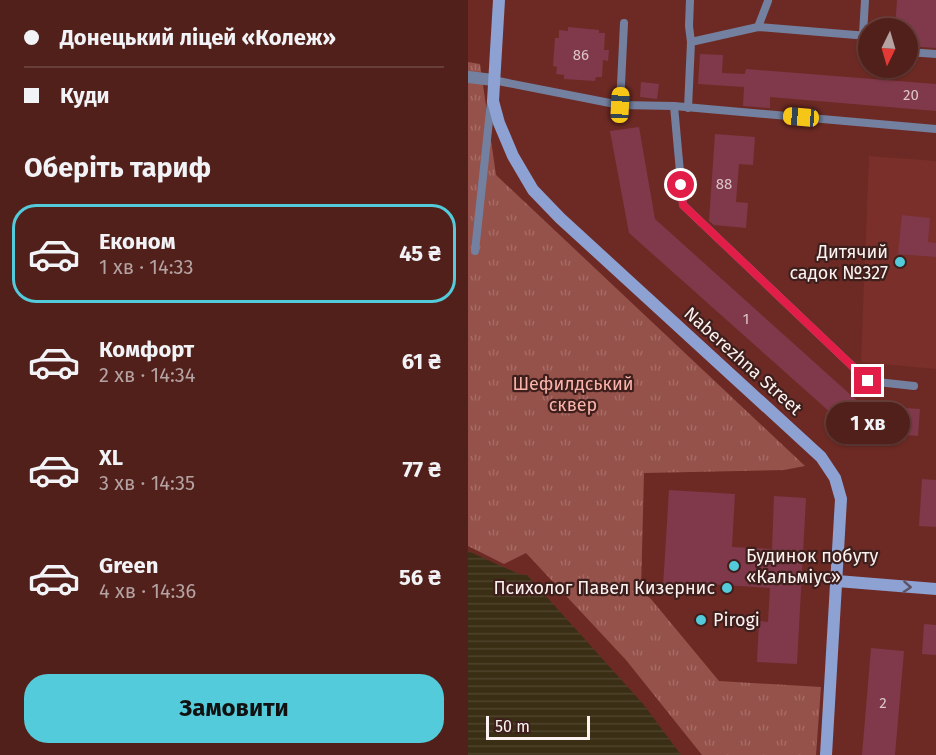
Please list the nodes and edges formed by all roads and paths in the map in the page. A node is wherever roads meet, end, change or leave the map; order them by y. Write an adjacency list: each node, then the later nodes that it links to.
1 (500, 0): 13 (street, Naberezhna Street)
2 (690, 0): 9 (lane)
3 (865, 0): 5 (lane)
4 (768, 1): 7 (lane)
5 (866, 18)
6 (624, 23): 14 (lane)
7 (759, 27): 8 (lane); 9 (lane)
8 (858, 34)
9 (691, 42): 16 (lane)
10 (918, 53): 11 (lane)
11 (936, 54)
12 (468, 78): 13 (street)
13 (493, 80): 14 (lane); 18 (lane); 20 (street, Naberezhna Street)
14 (620, 105): 15 (lane)
15 (674, 106): 16 (lane); 19 (lane)
16 (688, 108): 17 (lane)
17 (936, 129)
18 (475, 251)
19 (914, 386)
20 (837, 581): 21 (street, one-way to 21); 22 (street, Naberezhna Street)
21 (936, 589)
22 (826, 755)

